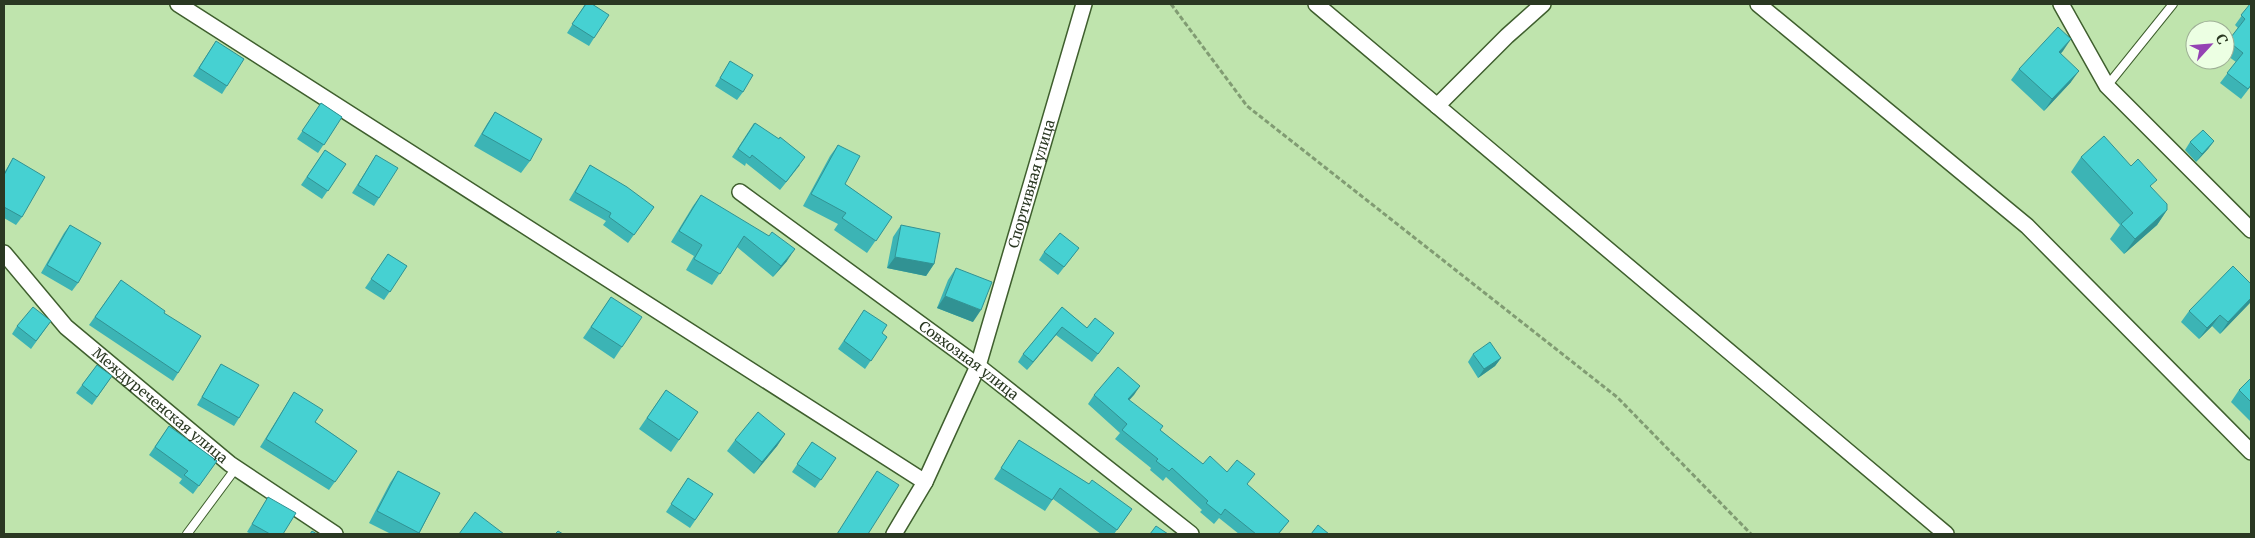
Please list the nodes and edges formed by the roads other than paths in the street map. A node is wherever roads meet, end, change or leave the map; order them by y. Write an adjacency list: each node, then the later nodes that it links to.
1 (178, 4): 16 (street)
2 (1084, 4): 13 (street, Спортивная улица)
3 (1316, 4): 9 (street)
4 (1543, 4): 9 (street)
5 (1758, 4): 14 (street)
6 (2061, 4): 8 (street)
7 (2173, 4): 8 (lane)
8 (2107, 86): 11 (street)
9 (1437, 106): 21 (street)
10 (740, 192): 13 (street, Совхозная улица)
11 (2251, 230)
12 (4, 253): 15 (street, Междуреченская улица)
13 (978, 366): 16 (street, Спортивная улица); 20 (street, Совхозная улица)
14 (2251, 452)
15 (236, 468): 17 (lane); 18 (street, Междуреченская улица)
16 (925, 482): 19 (street, Спортивная улица)
17 (187, 534)
18 (335, 534)
19 (894, 534)
20 (1191, 534)
21 (1946, 534)

